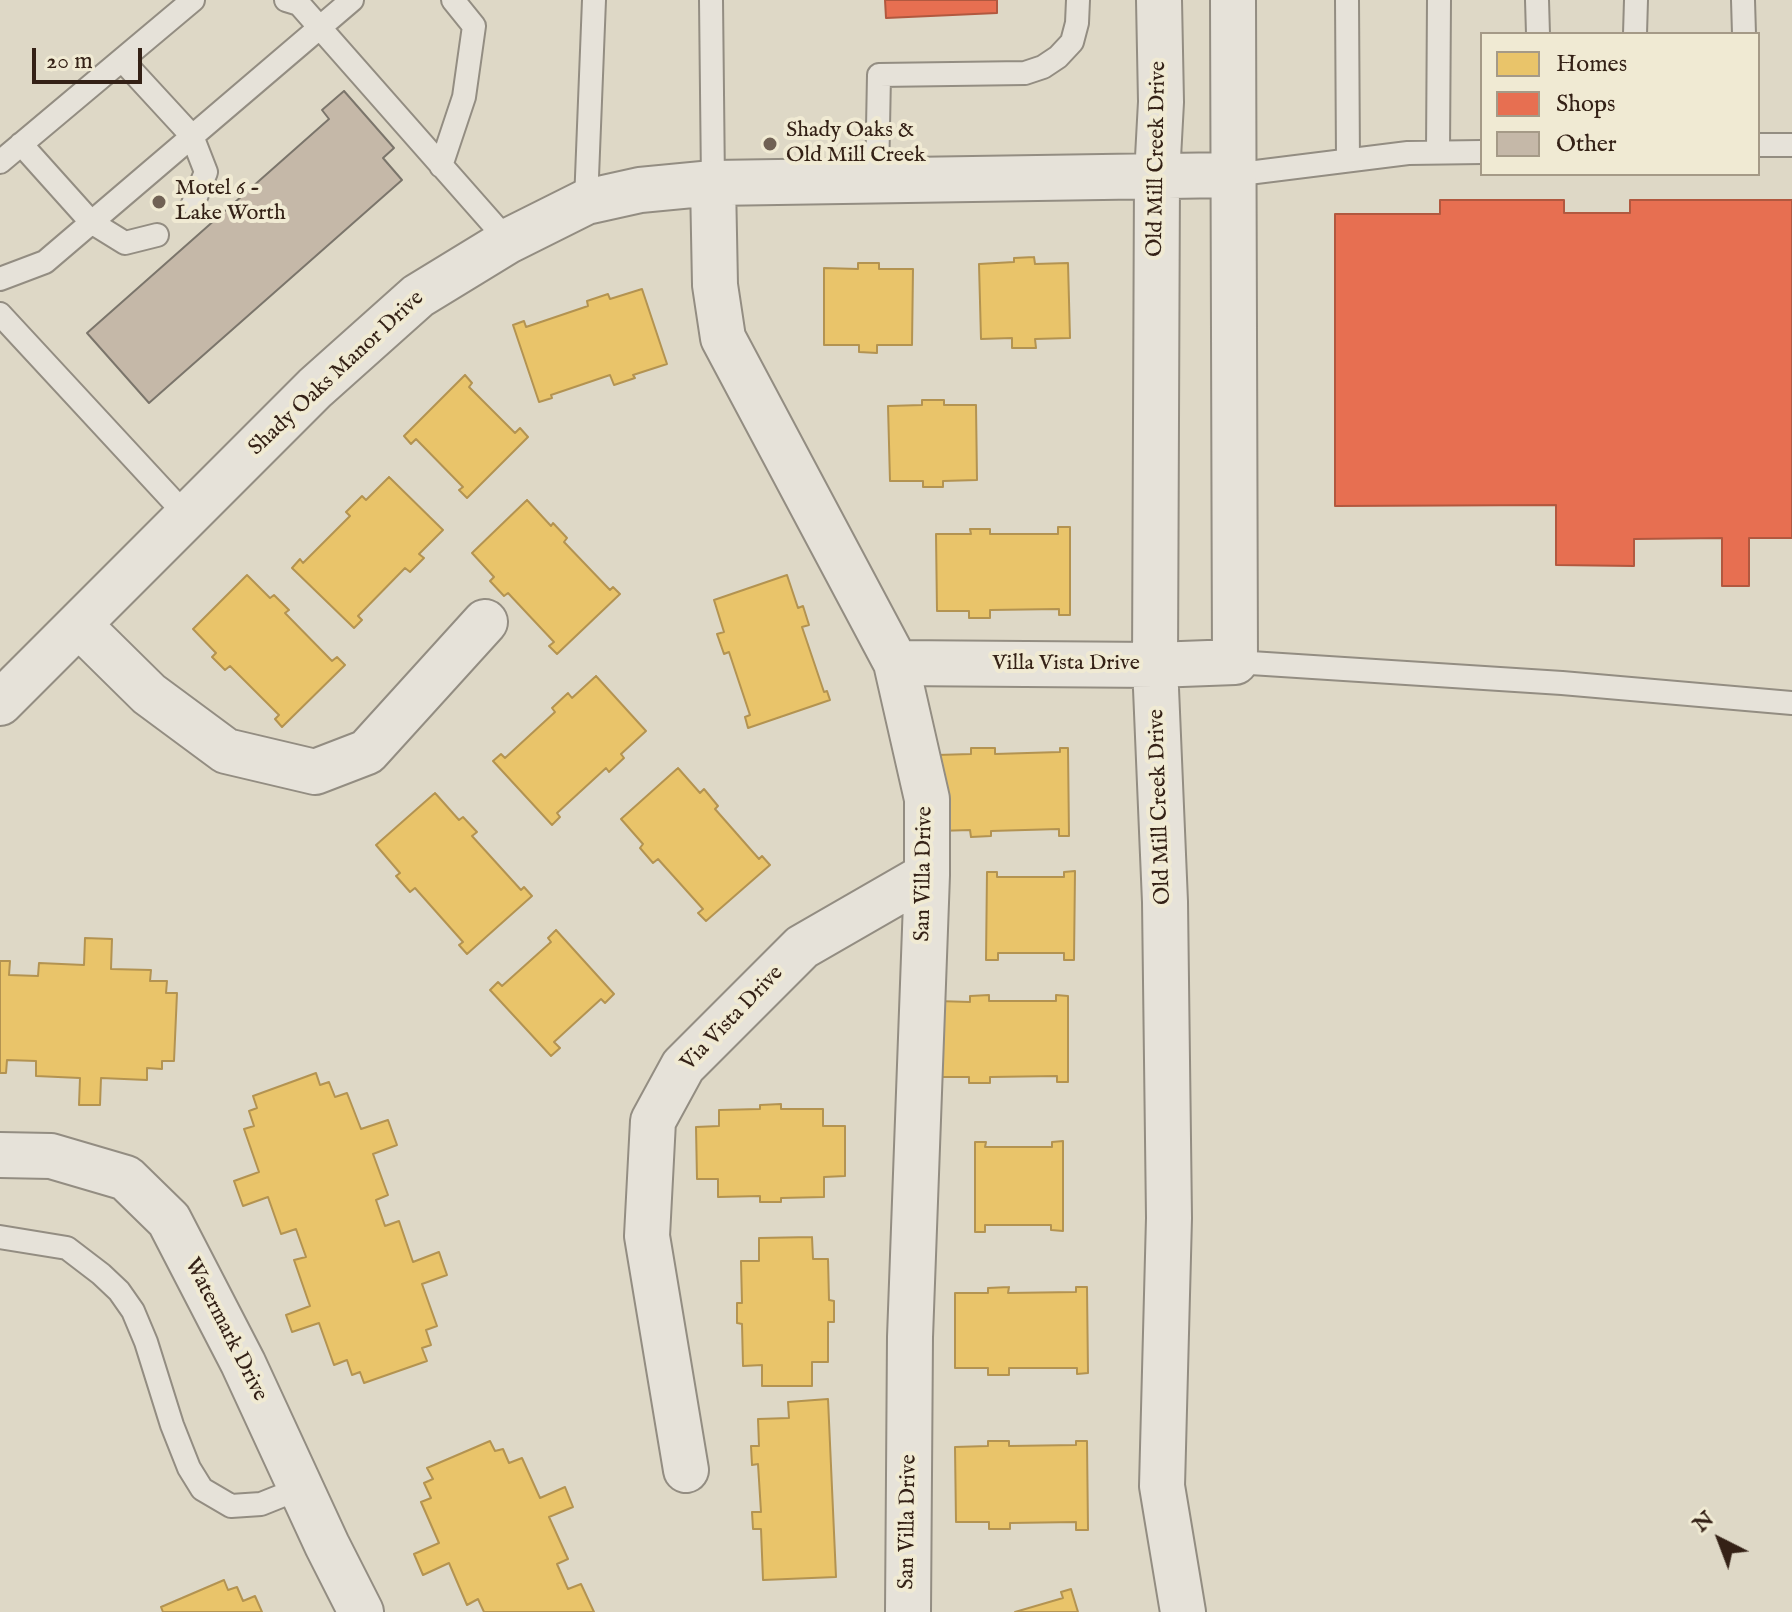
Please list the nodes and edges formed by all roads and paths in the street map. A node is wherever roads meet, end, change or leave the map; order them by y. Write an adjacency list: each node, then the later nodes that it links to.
1 (193, 0): 19 (lane)
2 (286, 0): 15 (lane)
3 (352, 0): 15 (lane)
4 (453, 0): 28 (lane)
5 (594, 0): 33 (lane)
6 (711, 0): 32 (lane)
7 (1078, 0): 31 (lane)
8 (1159, 0): 30 (street, Old Mill Creek Drive)
9 (1233, 0): 29 (street)
10 (1347, 0): 26 (lane)
11 (1439, 0): 24 (lane)
12 (1537, 0): 16 (lane)
13 (1636, 0): 17 (lane)
14 (1743, 0): 18 (lane)
15 (319, 27): 20 (lane); 28 (lane)
16 (1538, 32)
17 (1635, 32)
18 (1744, 32)
19 (122, 60): 20 (lane); 21 (lane)
20 (192, 136): 34 (lane); 35 (lane)
21 (21, 144): 27 (lane); 35 (lane)
22 (1760, 145): 23 (lane)
23 (1792, 145)
24 (1438, 152): 25 (lane); 26 (lane)
25 (1480, 152)
26 (1348, 160): 29 (lane)
27 (0, 162)
28 (441, 166): 37 (lane)
29 (1232, 175): 30 (street, Shady Oaks Manor Drive); 43 (street)
30 (1157, 176): 31 (street, Shady Oaks Manor Drive); 45 (street, Old Mill Creek Drive)
31 (877, 180): 32 (street, Shady Oaks Manor Drive)
32 (713, 183): 33 (street, Shady Oaks Manor Drive); 44 (street, San Villa Drive)
33 (586, 202): 37 (street, Shady Oaks Manor Drive)
34 (193, 204)
35 (91, 222): 36 (lane); 38 (lane)
36 (157, 235)
37 (508, 241): 40 (street, Shady Oaks Manor Drive)
38 (0, 279)
39 (0, 314): 40 (lane)
40 (187, 516): 42 (street, Shady Oaks Manor Drive)
41 (485, 622): 42 (street)
42 (79, 625): 46 (street, Shady Oaks Manor Drive)
43 (1235, 662): 45 (street, Villa Vista Drive); 47 (lane)
44 (896, 663): 45 (street, Villa Vista Drive); 48 (street, San Villa Drive)
45 (1155, 665): 55 (street, Old Mill Creek Drive)
46 (0, 703)
47 (1792, 703)
48 (927, 875): 51 (street, Via Vista Drive); 54 (street, San Villa Drive)
49 (0, 1155): 52 (street, Watermark Drive)
50 (0, 1237): 52 (lane)
51 (686, 1470)
52 (301, 1488): 53 (street, Watermark Drive)
53 (361, 1612)
54 (908, 1612)
55 (1183, 1612)

